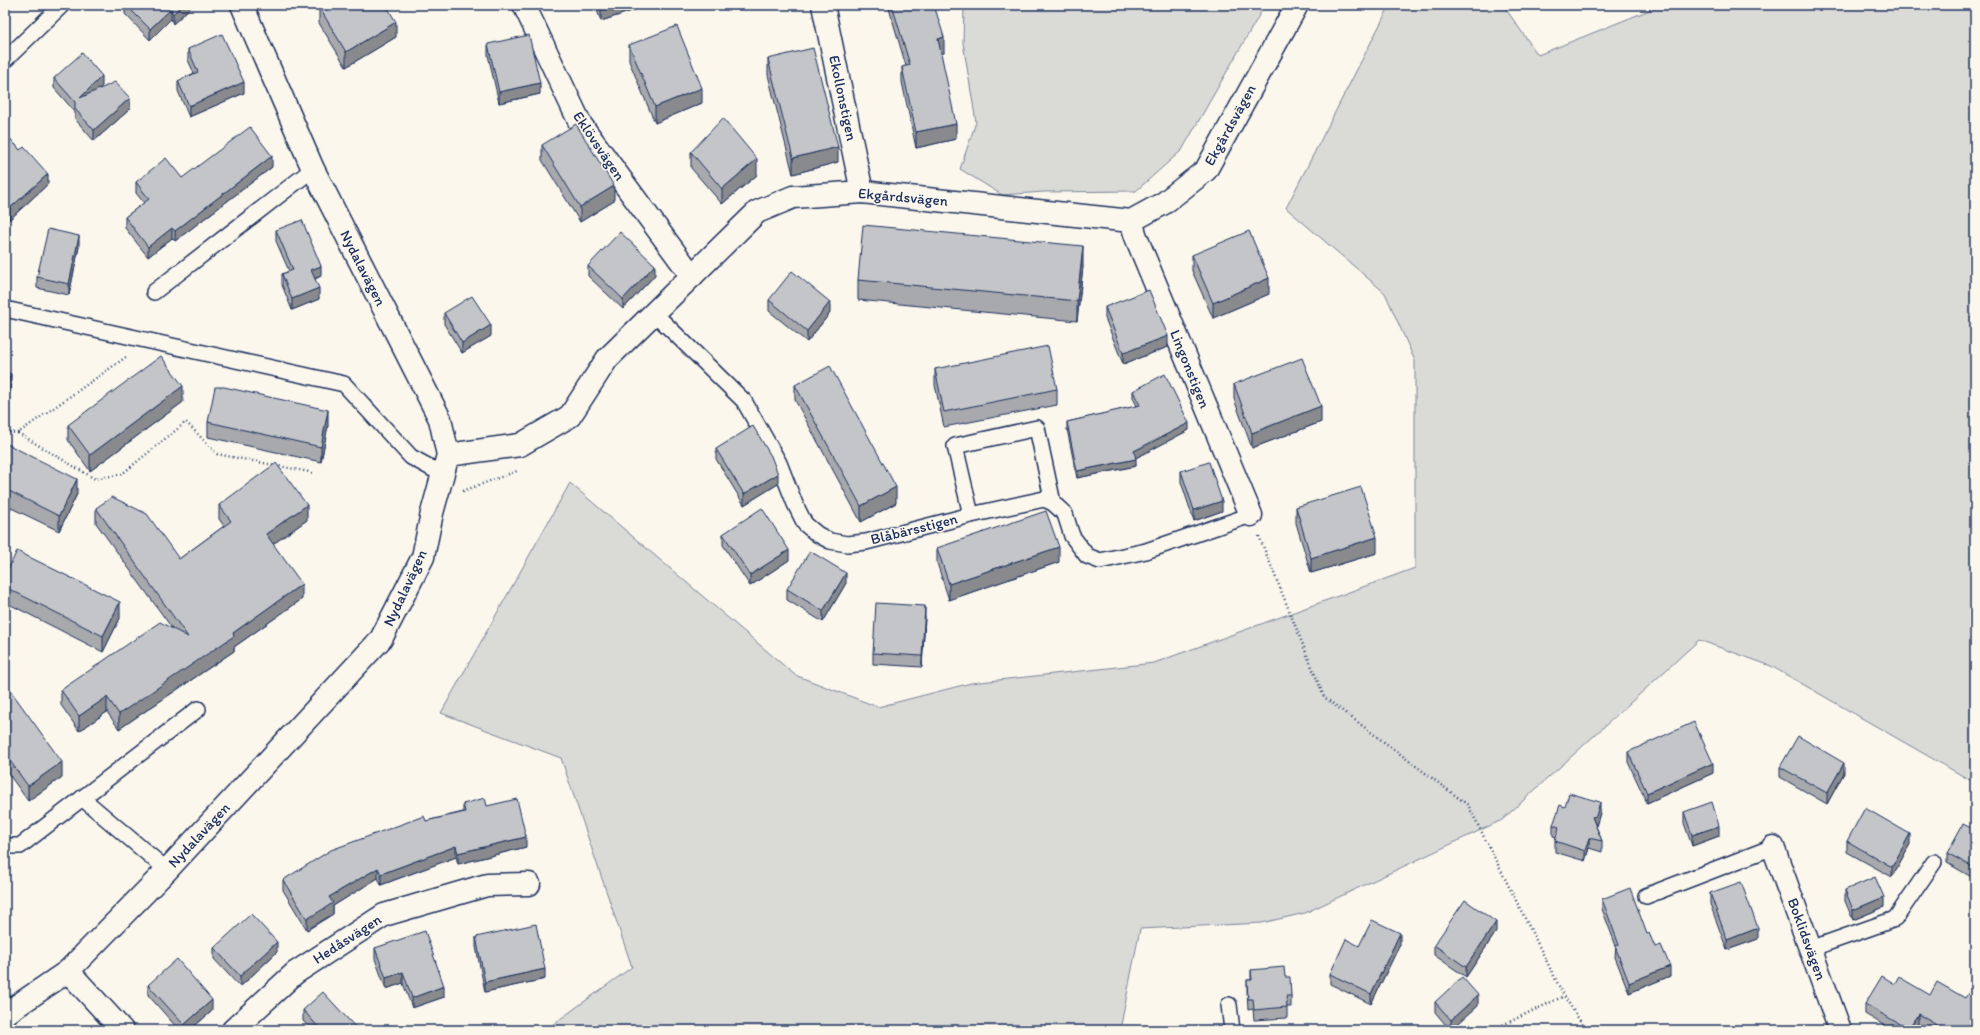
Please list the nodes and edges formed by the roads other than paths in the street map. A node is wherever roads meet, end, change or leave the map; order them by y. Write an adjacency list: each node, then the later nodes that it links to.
1 (62, 5): 6 (lane)
2 (242, 5): 7 (street, Nydalavägen)
3 (524, 5): 10 (street, Eklövsvägen)
4 (823, 5): 8 (street, Ekollonstigen)
5 (1297, 5): 9 (street, Ekgårdsvägen)
6 (5, 60)
7 (313, 170): 11 (lane); 14 (street, Nydalavägen)
8 (862, 192): 9 (street, Ekgårdsvägen); 10 (street, Ekgårdsvägen)
9 (1131, 222): 17 (street, Lingonstigen)
10 (692, 276): 13 (street, Ekgårdsvägen)
11 (154, 292)
12 (5, 310): 14 (lane)
13 (654, 313): 14 (street, Ekgårdsvägen); 16 (lane, Blåbärsstigen)
14 (445, 464): 23 (street, Nydalavägen)
15 (1053, 503): 16 (lane, Blåbärsstigen); 16 (lane); 17 (lane)
16 (971, 515)
17 (1251, 515)
18 (198, 708): 19 (lane)
19 (82, 798): 20 (lane); 23 (lane)
20 (5, 846)
21 (1773, 847): 25 (lane); 26 (street, Boklidsvägen)
22 (1934, 862): 26 (lane)
23 (167, 870): 27 (street, Nydalavägen)
24 (529, 884): 31 (street, Hedåsvägen)
25 (1646, 896)
26 (1810, 949): 33 (street, Boklidsvägen)
27 (68, 971): 29 (street, Nydalavägen); 30 (street)
28 (1229, 1006): 32 (lane)
29 (5, 1014)
30 (122, 1030)
31 (233, 1030)
32 (1232, 1030)
33 (1840, 1030)

